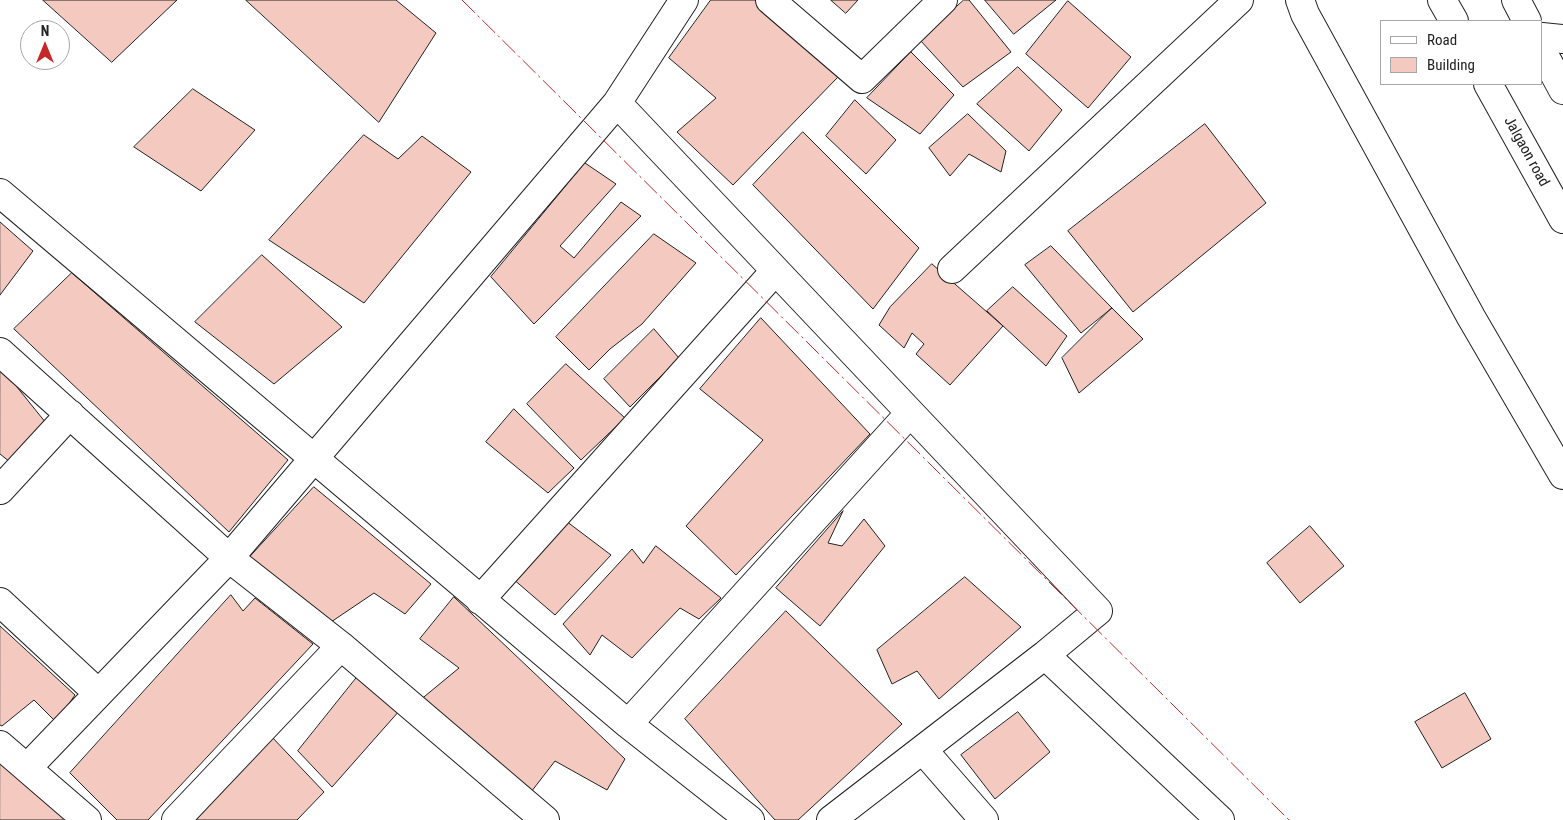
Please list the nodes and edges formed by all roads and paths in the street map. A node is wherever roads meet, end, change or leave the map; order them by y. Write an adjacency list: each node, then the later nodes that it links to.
1 (684, 0): 15 (main road)
2 (770, 0): 3 (main road)
3 (943, 0)
4 (1239, 0): 18 (main road)
5 (1300, 0): 24 (main road)
6 (1442, 0): 8 (main road)
7 (1516, 0): 9 (main road)
8 (1453, 20)
9 (1526, 20)
10 (1543, 38): 11 (main road)
11 (1563, 38)
12 (1543, 52): 14 (main road)
13 (1489, 85): 17 (main road, Jalgaon road)
14 (1563, 90)
15 (617, 102): 19 (main road); 23 (main road)
16 (0, 193): 23 (main road)
17 (1563, 220)
18 (952, 269)
19 (775, 271): 21 (main road); 27 (main road)
20 (0, 352): 22 (main road)
21 (910, 413): 30 (main road); 32 (main road)
22 (70, 414): 25 (main road); 26 (main road)
23 (314, 460): 26 (main road); 27 (main road)
24 (1563, 475)
25 (0, 490)
26 (229, 558): 29 (main road); 31 (main road)
27 (480, 600): 32 (main road)
28 (0, 602): 31 (main road)
29 (341, 646): 37 (main road); 38 (main road)
30 (1045, 655): 34 (main road); 42 (main road)
31 (98, 693): 35 (main road)
32 (628, 724): 39 (main road)
33 (0, 745): 35 (main road)
34 (923, 750): 40 (main road); 41 (main road)
35 (27, 768): 36 (main road)
36 (87, 820)
37 (176, 820)
38 (546, 820)
39 (750, 820)
40 (832, 820)
41 (984, 820)
42 (1220, 820)

